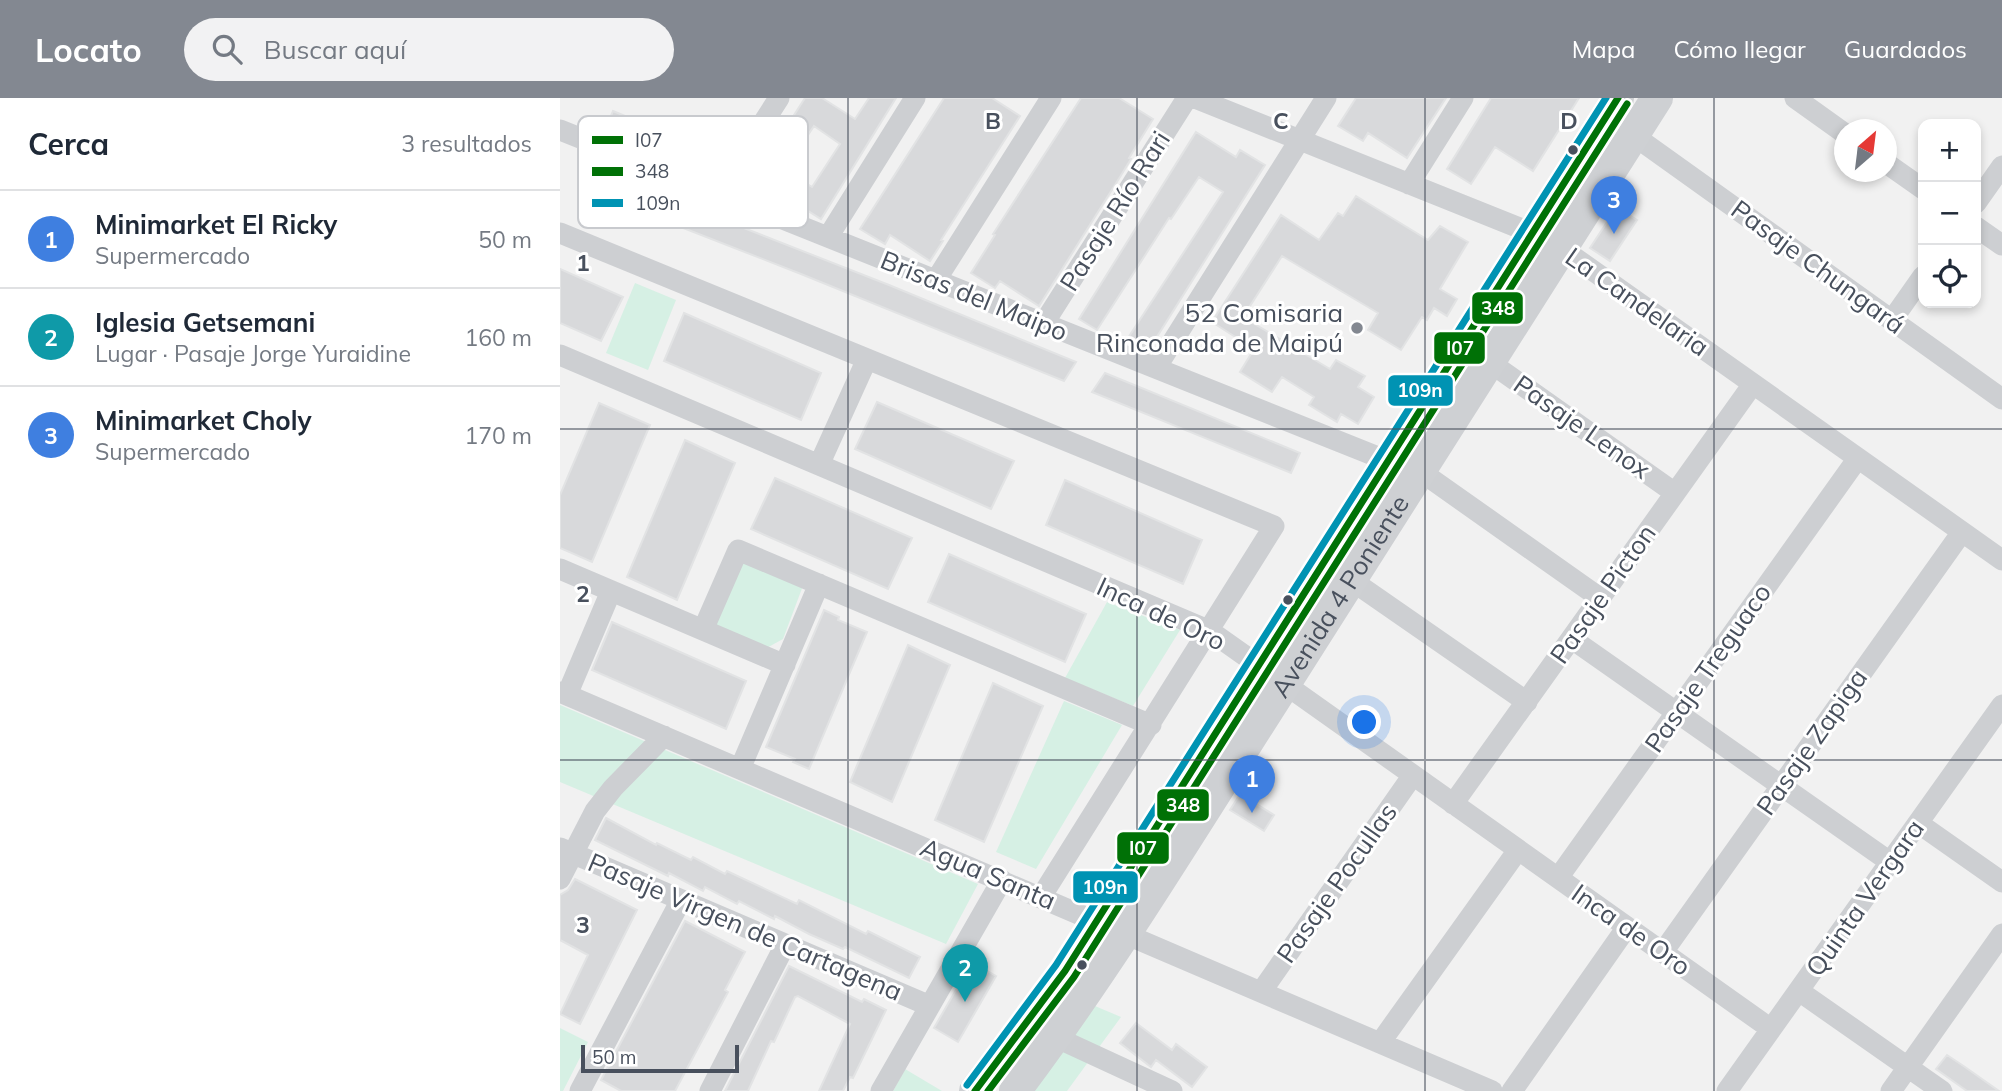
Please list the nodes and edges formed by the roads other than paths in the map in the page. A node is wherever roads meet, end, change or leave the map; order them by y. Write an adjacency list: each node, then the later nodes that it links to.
1 (779, 98): 11 (street)
2 (915, 98): 26 (street)
3 (1051, 98): 29 (street)
4 (1187, 98): 32 (street, Pasaje Río Rari)
5 (1195, 98): 16 (street, La Candelaria)
6 (1326, 98): 16 (street)
7 (1463, 98): 19 (street)
8 (1618, 98): 25 (street, Avenida 4 Poniente)
9 (1657, 98): 14 (street, Avenida 4 Poniente)
10 (1795, 98): 12 (street)
11 (767, 116)
12 (1834, 126)
13 (560, 130): 15 (street, Brisas del Maipo)
14 (1633, 135): 28 (street, Avenida 4 Poniente); 31 (street, Pasaje Chungará)
15 (578, 137)
16 (1300, 140): 19 (street, La Candelaria); 36 (street)
17 (2002, 166): 21 (street)
18 (1897, 171): 20 (street)
19 (1409, 184): 25 (street, La Candelaria)
20 (1918, 185)
21 (1981, 196)
22 (806, 228): 26 (street, Brisas del Maipo)
23 (1981, 230): 27 (street)
24 (560, 233): 34 (street)
25 (1532, 233): 28 (street, La Candelaria); 39 (street, Avenida 4 Poniente)
26 (828, 237): 29 (street, Brisas del Maipo)
27 (2002, 245)
28 (1561, 248): 35 (street, Avenida 4 Poniente); 37 (street, La Candelaria)
29 (936, 281): 32 (street, Brisas del Maipo)
30 (1918, 283): 31 (street)
31 (1892, 320): 38 (street, Pasaje Chungará)
32 (1044, 323): 36 (street, Brisas del Maipo)
33 (560, 355): 43 (street, Inca de Oro)
34 (867, 359): 43 (street); 54 (street)
35 (1488, 361): 40 (street, Avenida 4 Poniente); 45 (street, Pasaje Lenox)
36 (1156, 368): 42 (street, Brisas del Maipo)
37 (1753, 384): 41 (street, La Candelaria); 45 (street, Pasaje Picton)
38 (2002, 399)
39 (1424, 404): 40 (street); 42 (street, Avenida 4 Poniente)
40 (1450, 421): 44 (street, Avenida 4 Poniente)
41 (1858, 458): 46 (street, La Candelaria); 61 (street, Pasaje Treguaco)
42 (1388, 461): 57 (street, Avenida 4 Poniente)
43 (819, 465): 54 (street, Inca de Oro)
44 (1420, 471): 49 (street, Avenida 4 Poniente); 52 (street)
45 (1675, 493): 52 (street, Pasaje Picton)
46 (1962, 532): 47 (street, La Candelaria); 67 (street, Pasaje Zapiga)
47 (2002, 560)
48 (560, 569): 51 (street)
49 (1351, 580): 58 (street, Avenida 4 Poniente); 60 (street)
50 (818, 584): 53 (street); 56 (street); 63 (street)
51 (611, 591): 53 (street); 59 (street)
52 (1600, 598): 55 (street, Pasaje Picton)
53 (703, 630): 56 (street)
54 (1210, 631): 57 (street, Inca de Oro); 63 (street)
55 (1572, 639): 60 (street, Pasaje Picton); 61 (street)
56 (785, 665): 65 (street)
57 (1258, 665): 58 (street, Inca de Oro); 79 (street, Avenida 4 Poniente)
58 (1284, 684): 66 (street, Inca de Oro); 81 (street, Avenida 4 Poniente)
59 (564, 693): 64 (street, Agua Santa)
60 (1527, 702): 68 (street, Pasaje Picton)
61 (1677, 713): 67 (street); 73 (street, Pasaje Treguaco)
62 (1999, 717): 69 (street, Quinta Vergara)
63 (1151, 726): 77 (street)
64 (664, 736): 65 (street, Agua Santa); 70 (street)
65 (740, 769): 75 (street, Agua Santa)
66 (1413, 775): 68 (street, Inca de Oro); 86 (street, Pasaje Pocullas)
67 (1781, 786): 72 (street); 84 (street, Pasaje Zapiga)
68 (1453, 804): 71 (street, Inca de Oro)
69 (1918, 823): 72 (street, Quinta Vergara); 76 (street)
70 (567, 850): 74 (street); 78 (street, Pasaje Virgen de Cartagena)
71 (1518, 850): 73 (street, Inca de Oro); 90 (street)
72 (1890, 863): 85 (street, Quinta Vergara)
73 (1558, 878): 80 (street, Inca de Oro)
74 (560, 879)
75 (1002, 880): 77 (street, Agua Santa); 87 (street)
76 (2002, 882)
77 (1041, 897): 79 (street, Agua Santa)
78 (681, 900): 83 (street, Pasaje Virgen de Cartagena); 92 (street)
79 (1097, 922): 81 (street, Agua Santa); 95 (street, Avenida 4 Poniente)
80 (1627, 927): 84 (street, Inca de Oro); 99 (street)
81 (1126, 934): 86 (street, Agua Santa); 89 (street, Avenida 4 Poniente)
82 (2002, 934): 91 (street)
83 (785, 945): 87 (street, Pasaje Virgen de Cartagena); 93 (street)
84 (1663, 952): 88 (street, Inca de Oro)
85 (1799, 991): 88 (street, Quinta Vergara); 91 (street)
86 (1261, 992): 90 (street, Agua Santa)
87 (930, 1006): 94 (street)
88 (1771, 1029): 100 (street, Quinta Vergara)
89 (1055, 1037): 96 (street, Avenida 4 Poniente); 97 (street)
90 (1380, 1043): 98 (street, Agua Santa)
91 (1908, 1067): 101 (street); 102 (street)
92 (580, 1091)
93 (710, 1091)
94 (881, 1091)
95 (975, 1091)
96 (1014, 1091)
97 (1172, 1091)
98 (1492, 1091)
99 (1513, 1091)
100 (1727, 1091)
101 (1891, 1091)
102 (1941, 1091)

